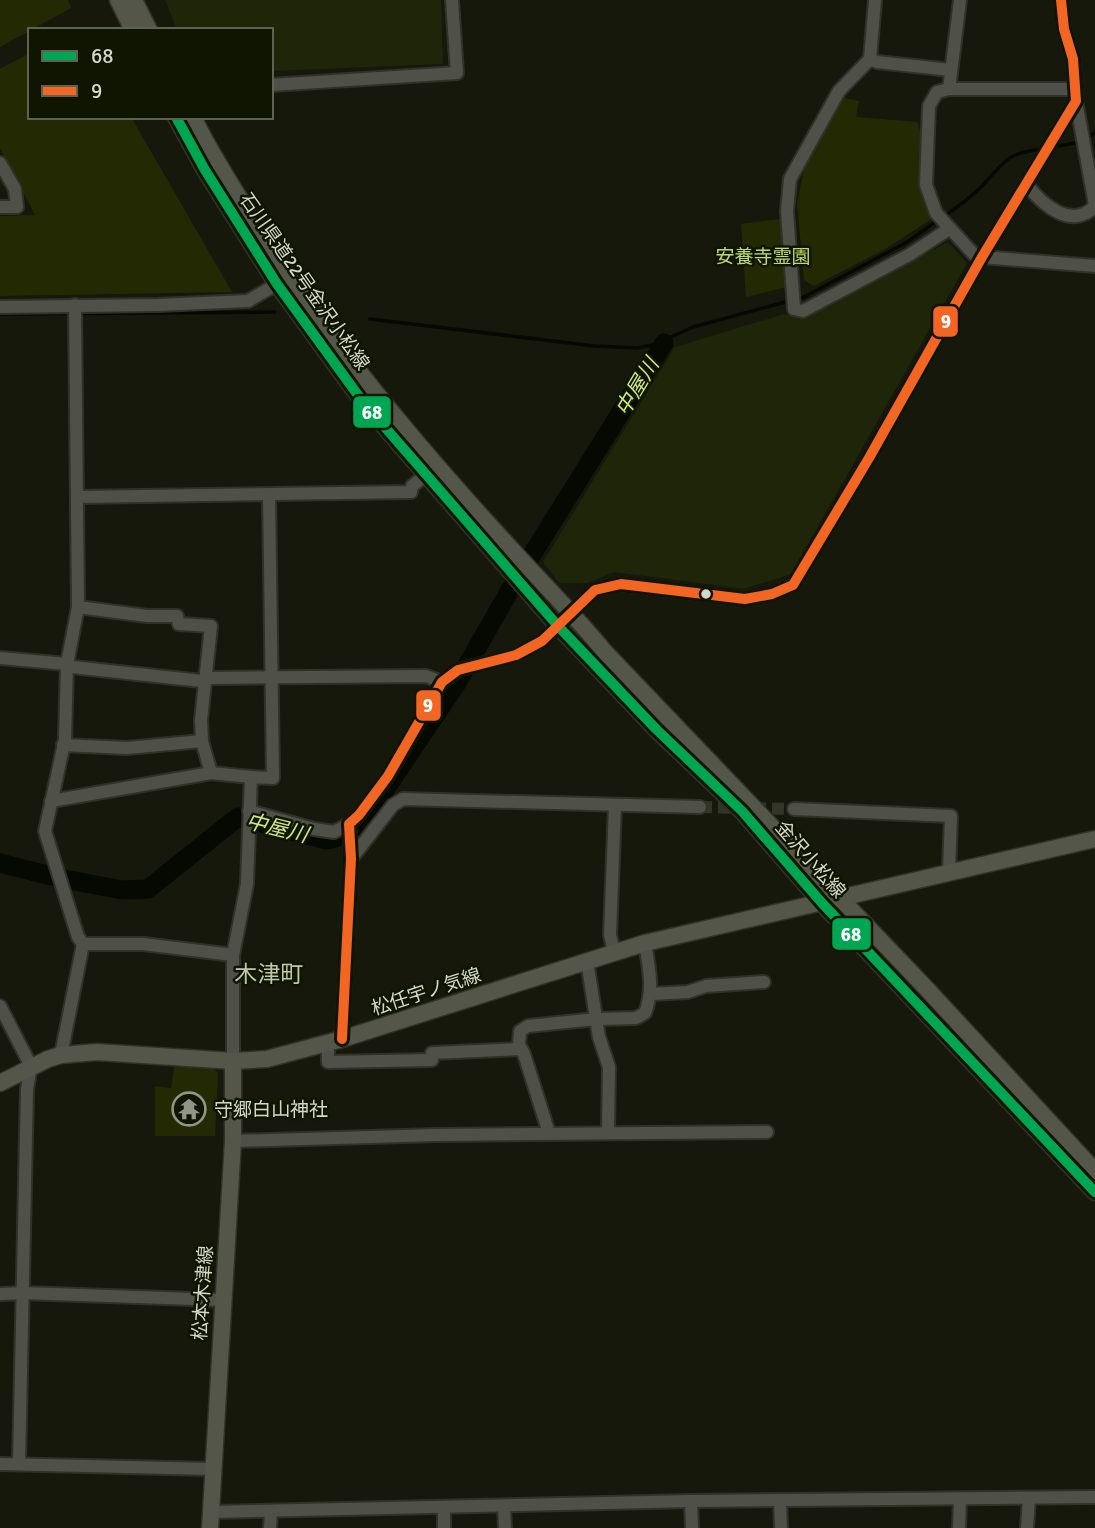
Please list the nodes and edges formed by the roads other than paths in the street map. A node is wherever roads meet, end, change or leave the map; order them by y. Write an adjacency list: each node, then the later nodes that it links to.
1 (118, 0): 7 (main road)
2 (134, 0): 8 (main road)
3 (452, 0): 11 (street)
4 (875, 0): 9 (street)
5 (960, 0): 10 (street)
6 (1061, 0): 13 (street)
7 (132, 28)
8 (148, 28)
9 (870, 59): 10 (street); 20 (street)
10 (951, 70): 12 (street)
11 (273, 85)
12 (949, 89): 13 (street); 20 (street)
13 (1076, 95): 17 (street); 18 (street)
14 (177, 119): 23 (main road, 石川県道22号金沢小松線)
15 (194, 119): 29 (main road, 石川県道22号金沢小松線)
16 (0, 163): 19 (street)
17 (1027, 185): 18 (street); 21 (street)
18 (1095, 205)
19 (0, 207)
20 (943, 222): 21 (street)
21 (981, 259): 22 (street); 31 (street)
22 (1095, 266)
23 (277, 284): 25 (street); 26 (main road, 石川県道22号金沢小松線)
24 (0, 307): 25 (street)
25 (75, 311): 28 (street)
26 (427, 474): 27 (street); 29 (main road, 石川県道22号金沢小松線)
27 (269, 494): 28 (street); 35 (street)
28 (77, 498): 30 (street)
29 (530, 580): 31 (main road, 金沢小松線); 32 (main road, 金沢小松線)
30 (78, 607): 34 (street); 36 (street)
31 (572, 612): 32 (street); 51 (main road, 金沢小松線)
32 (558, 626): 37 (street); 52 (main road, 金沢小松線)
33 (0, 658): 34 (street)
34 (66, 664): 36 (street); 39 (street)
35 (271, 678): 36 (street); 37 (street); 41 (street)
36 (206, 680): 38 (street)
37 (442, 682): 47 (street)
38 (202, 741): 39 (street); 40 (street)
39 (63, 745): 42 (street)
40 (211, 772): 41 (street); 42 (street)
41 (251, 777): 46 (street)
42 (51, 801): 54 (street)
43 (615, 805): 44 (street); 49 (street); 55 (street)
44 (700, 807)
45 (794, 809): 50 (street)
46 (249, 818): 47 (street); 56 (street)
47 (350, 833): 49 (street)
48 (1095, 839): 50 (main road, 松任宇ノ気線)
49 (351, 859): 62 (street)
50 (949, 871): 51 (main road, 松任宇ノ気線)
51 (840, 899): 52 (main road, 松任宇ノ気線); 72 (main road, 金沢小松線)
52 (822, 903): 53 (main road, 松任宇ノ気線); 73 (main road, 金沢小松線)
53 (645, 943): 55 (main road, 松任宇ノ気線); 59 (street)
54 (83, 944): 56 (street); 64 (street)
55 (614, 952): 57 (main road, 松任宇ノ気線)
56 (233, 955): 65 (street)
57 (587, 961): 61 (street); 62 (main road, 松任宇ノ気線)
58 (764, 982): 59 (street)
59 (651, 994): 61 (street)
60 (0, 1006): 66 (street)
61 (596, 1018): 63 (street); 68 (street)
62 (335, 1041): 63 (street); 65 (main road, 松任宇ノ気線)
63 (522, 1049): 70 (street)
64 (61, 1055): 65 (main road, 松任宇ノ気線); 66 (main road, 松任宇ノ気線)
65 (233, 1061): 71 (main road, 松本木津線)
66 (31, 1066): 67 (main road, 松任宇ノ気線); 74 (street)
67 (0, 1083)
68 (608, 1132): 69 (street); 70 (street)
69 (767, 1132)
70 (549, 1133): 71 (street)
71 (233, 1141): 76 (main road, 松本木津線)
72 (1095, 1171)
73 (1095, 1192)
74 (23, 1293): 75 (street); 76 (street); 78 (street)
75 (0, 1294)
76 (222, 1300): 79 (main road, 松本木津線)
77 (0, 1464): 78 (street)
78 (19, 1464): 79 (street)
79 (212, 1469): 88 (main road, 松本木津線)
80 (1095, 1497): 81 (street)
81 (1029, 1498): 83 (street); 95 (street)
82 (780, 1500): 83 (street); 84 (street); 93 (street)
83 (960, 1500): 94 (street)
84 (691, 1502): 85 (street); 92 (street)
85 (504, 1507): 86 (street); 91 (street)
86 (444, 1508): 87 (street); 90 (street)
87 (271, 1512): 88 (street); 89 (street)
88 (210, 1520)
89 (270, 1528)
90 (444, 1528)
91 (505, 1528)
92 (692, 1528)
93 (781, 1528)
94 (959, 1528)
95 (1027, 1528)

